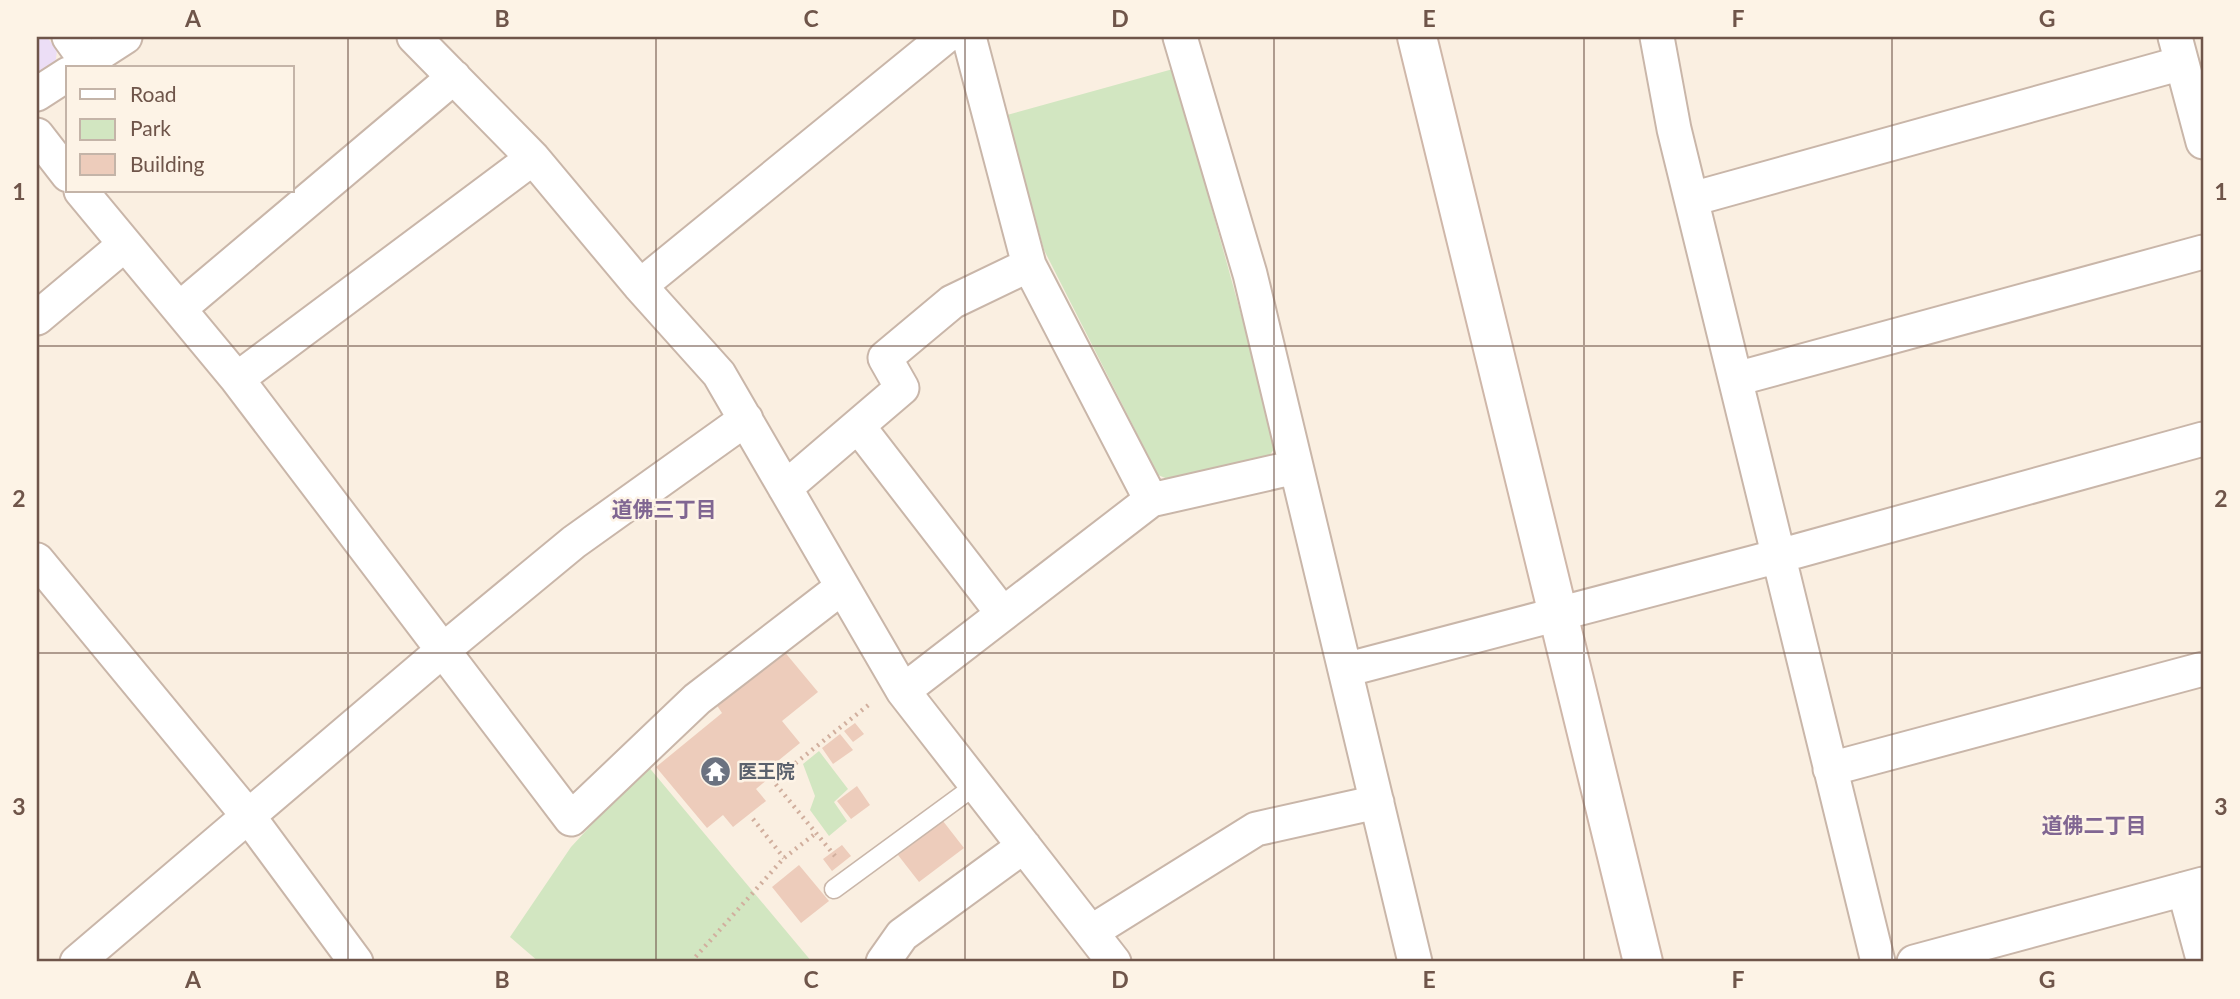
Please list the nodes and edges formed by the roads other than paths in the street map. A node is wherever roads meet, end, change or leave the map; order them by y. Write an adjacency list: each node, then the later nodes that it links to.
1 (125, 37): 9 (street)
2 (946, 37): 22 (street)
3 (968, 37): 21 (street)
4 (1180, 37): 30 (street)
5 (1417, 37): 36 (street)
6 (1657, 37): 18 (street)
7 (426, 41): 11 (street)
8 (2179, 50): 14 (street); 18 (street)
9 (75, 60)
10 (66, 68): 12 (street)
11 (454, 77): 15 (street); 23 (street)
12 (37, 94)
13 (37, 135): 16 (street)
14 (2203, 142)
15 (533, 158): 22 (street); 25 (street)
16 (66, 172)
17 (82, 192): 19 (street)
18 (1692, 199): 26 (street)
19 (124, 245): 23 (street); 24 (street)
20 (2203, 252): 26 (street)
21 (1030, 265): 28 (street); 32 (street)
22 (640, 286): 27 (street)
23 (179, 309): 25 (street)
24 (37, 318)
25 (237, 379): 38 (street)
26 (1736, 379): 33 (street)
27 (746, 419): 31 (street); 38 (street)
28 (858, 426): 31 (street); 37 (street)
29 (2203, 439): 33 (street)
30 (1296, 467): 32 (street); 40 (street)
31 (785, 488): 35 (street)
32 (1152, 500): 37 (street)
33 (1779, 556): 36 (street); 42 (street)
34 (37, 560): 45 (street)
35 (841, 588): 38 (street); 41 (street)
36 (1558, 613): 40 (street); 57 (street)
37 (1003, 614): 41 (street)
38 (442, 651): 45 (street)
39 (2203, 669): 42 (street)
40 (1345, 670): 44 (street)
41 (900, 686): 43 (street)
42 (1830, 769): 58 (street)
43 (976, 785): 46 (street); 48 (lane)
44 (1377, 802): 49 (street); 56 (street)
45 (249, 817): 52 (street); 53 (street)
46 (1024, 846): 49 (street); 54 (street)
47 (2194, 887): 50 (street); 51 (street)
48 (834, 889)
49 (1091, 932): 55 (street)
50 (1995, 952): 59 (street)
51 (2203, 958)
52 (77, 962)
53 (356, 962)
54 (883, 962)
55 (1114, 962)
56 (1415, 962)
57 (1643, 962)
58 (1878, 962)
59 (1914, 962)

